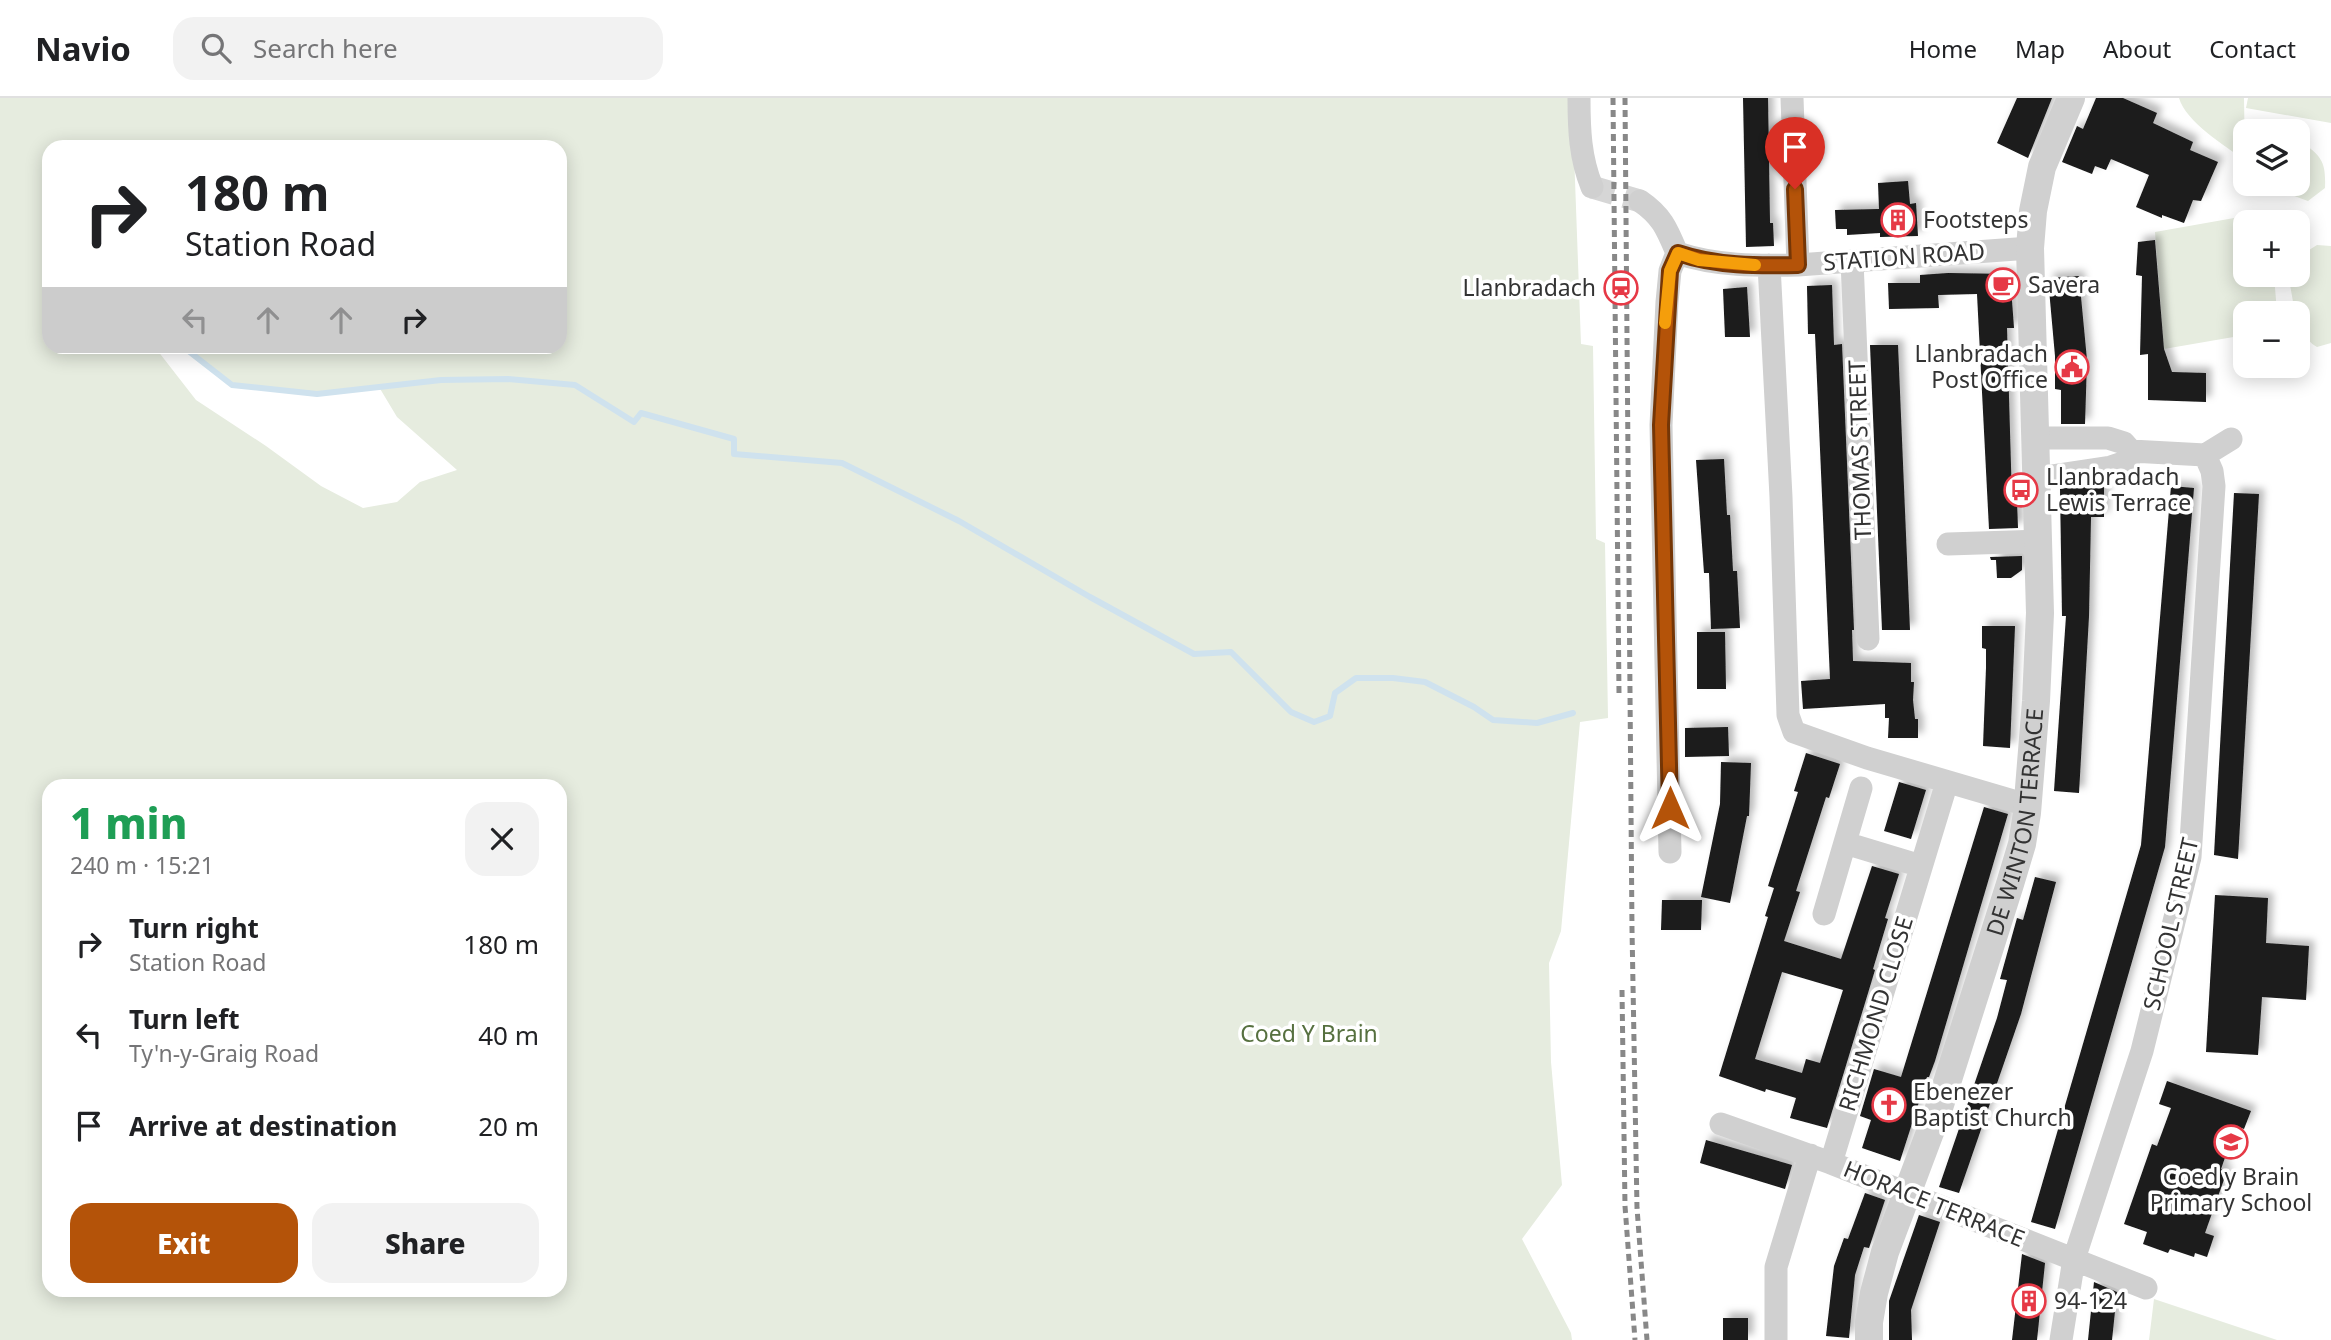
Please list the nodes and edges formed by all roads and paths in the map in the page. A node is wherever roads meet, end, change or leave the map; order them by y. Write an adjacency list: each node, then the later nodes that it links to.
1 (1578, 98): 4 (street)
2 (1792, 98): 10 (street)
3 (2071, 98): 6 (street, DE WINTON TERRACE)
4 (1592, 187)
5 (1640, 201): 7 (street)
6 (2030, 248): 8 (street, STATION ROAD); 11 (street, DE WINTON TERRACE)
7 (1678, 253): 9 (street, STATION ROAD); 23 (street)
8 (1852, 261): 10 (street, STATION ROAD); 18 (street, THOMAS STREET)
9 (1769, 265): 10 (street, STATION ROAD); 19 (street)
10 (1798, 265)
11 (2036, 438): 13 (street); 15 (street, DE WINTON TERRACE)
12 (2231, 439): 14 (street)
13 (2131, 451): 14 (street); 15 (street)
14 (2205, 455): 29 (street, SCHOOL STREET)
15 (2038, 478): 16 (street, DE WINTON TERRACE)
16 (2040, 541): 17 (street); 21 (street, DE WINTON TERRACE)
17 (1948, 544)
18 (1868, 639)
19 (1947, 782): 21 (street); 24 (street, RICHMOND CLOSE)
20 (1861, 788): 22 (street)
21 (2027, 805): 28 (street, DE WINTON TERRACE)
22 (1845, 843): 24 (street); 25 (street)
23 (1670, 852)
24 (1921, 866): 27 (street, RICHMOND CLOSE)
25 (1824, 914)
26 (1721, 1124): 27 (street, HORACE TERRACE)
27 (1820, 1159): 28 (street, HORACE TERRACE); 31 (street, RICHMOND CLOSE)
28 (1908, 1193): 29 (street, HORACE TERRACE); 32 (street, DE WINTON TERRACE)
29 (2074, 1259): 30 (street, HORACE TERRACE); 33 (street, SCHOOL STREET)
30 (2146, 1287)
31 (1776, 1340)
32 (1869, 1340)
33 (2062, 1340)

